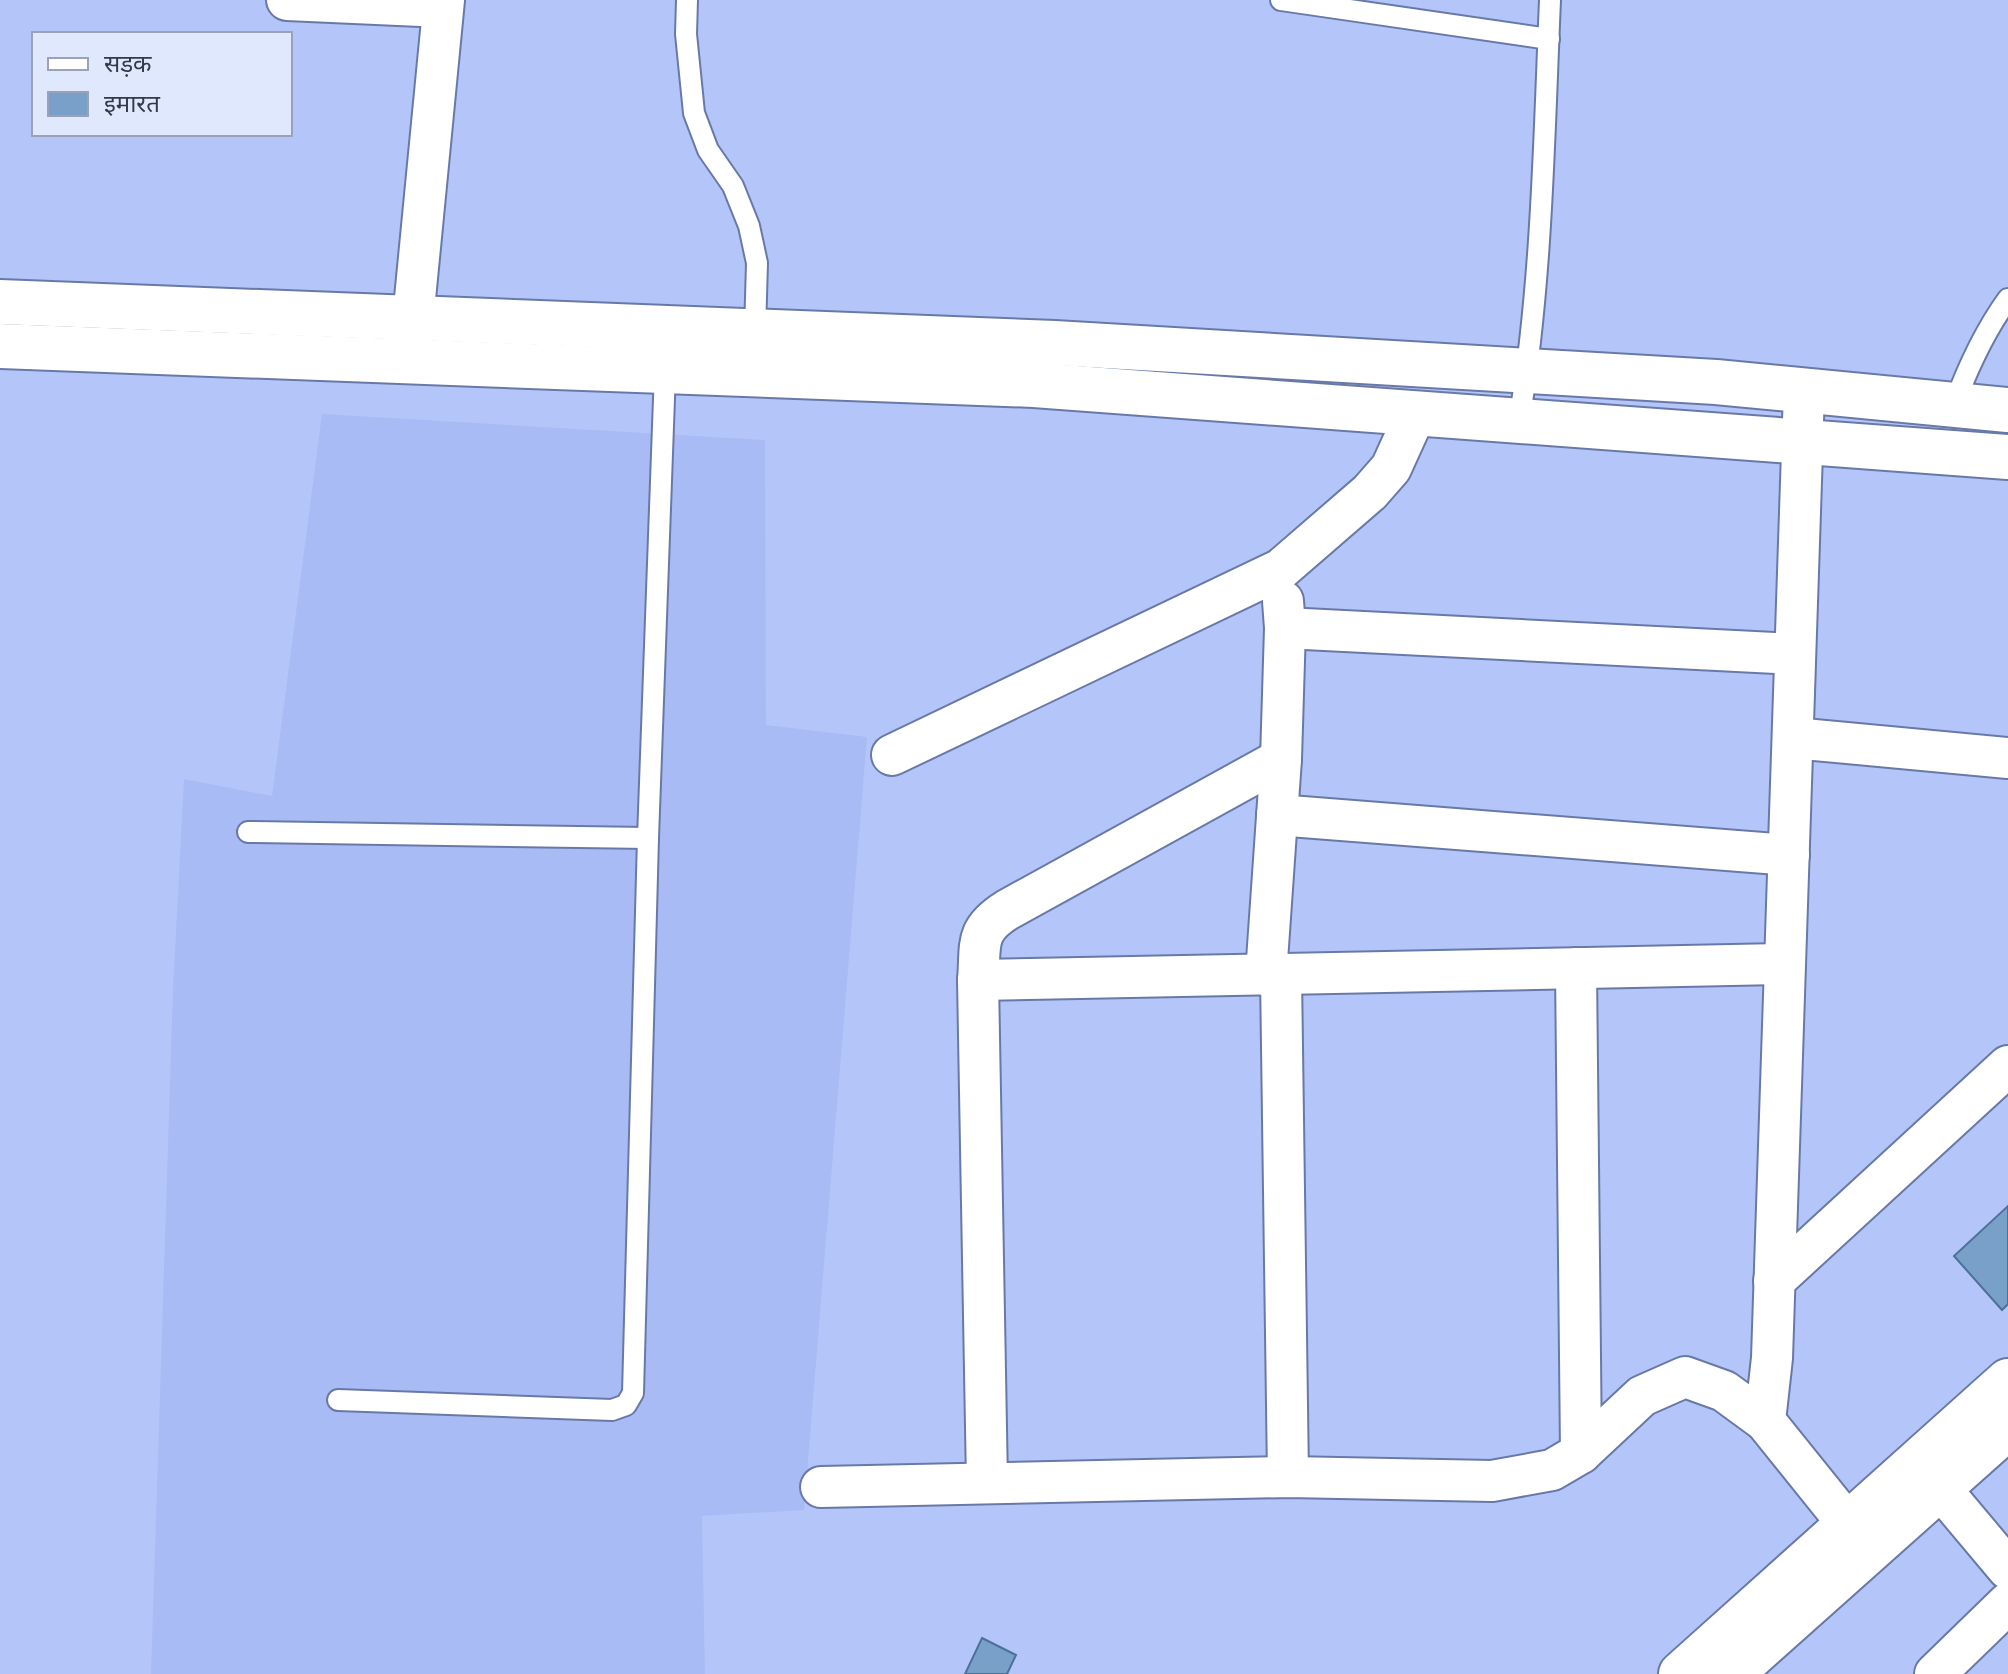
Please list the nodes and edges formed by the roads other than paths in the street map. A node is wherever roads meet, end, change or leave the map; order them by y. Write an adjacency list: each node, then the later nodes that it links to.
1 (287, 0): 5 (street)
2 (687, 0): 10 (lane)
3 (1281, 0): 6 (lane)
4 (1550, 0): 6 (lane)
5 (443, 3): 9 (street)
6 (1549, 39): 14 (lane)
7 (2008, 299): 16 (lane)
8 (0, 302): 9 (main road)
9 (413, 318): 10 (main road); 12 (street)
10 (755, 331): 14 (main road)
11 (0, 346): 12 (main road)
12 (409, 361): 13 (main road)
13 (665, 371): 18 (main road); 31 (lane)
14 (1527, 371): 15 (main road); 19 (lane)
15 (1804, 391): 16 (main road); 20 (street)
16 (1954, 405): 17 (main road)
17 (2008, 410)
18 (1416, 413): 19 (main road); 22 (street)
19 (1519, 421): 20 (main road)
20 (1803, 442): 21 (main road); 24 (street)
21 (2008, 457)
22 (1281, 569): 23 (street); 26 (street)
23 (1285, 628): 24 (street); 28 (street)
24 (1795, 654): 25 (street)
25 (1793, 738): 27 (street); 32 (street)
26 (892, 755)
27 (2008, 758)
28 (1281, 759): 29 (street); 36 (street)
29 (1277, 815): 32 (street); 35 (street)
30 (248, 832): 31 (lane)
31 (648, 838): 40 (lane)
32 (1789, 855): 33 (street)
33 (1785, 964): 34 (street); 38 (street)
34 (1576, 968): 35 (street); 43 (street)
35 (1274, 975): 36 (street); 44 (street)
36 (978, 980): 45 (street)
37 (2008, 1066): 38 (street)
38 (1774, 1281): 41 (street)
39 (2008, 1381): 48 (main road)
40 (338, 1400)
41 (1765, 1421): 43 (street); 48 (street)
42 (2008, 1427): 47 (main road)
43 (1581, 1453): 44 (street)
44 (1288, 1477): 45 (street)
45 (987, 1483): 46 (street)
46 (821, 1487)
47 (1940, 1488): 48 (main road); 49 (street)
48 (1858, 1538): 52 (main road); 53 (main road)
49 (2008, 1569)
50 (2008, 1603): 51 (street)
51 (1963, 1660): 54 (street)
52 (1681, 1674)
53 (1731, 1674)
54 (1935, 1674)

